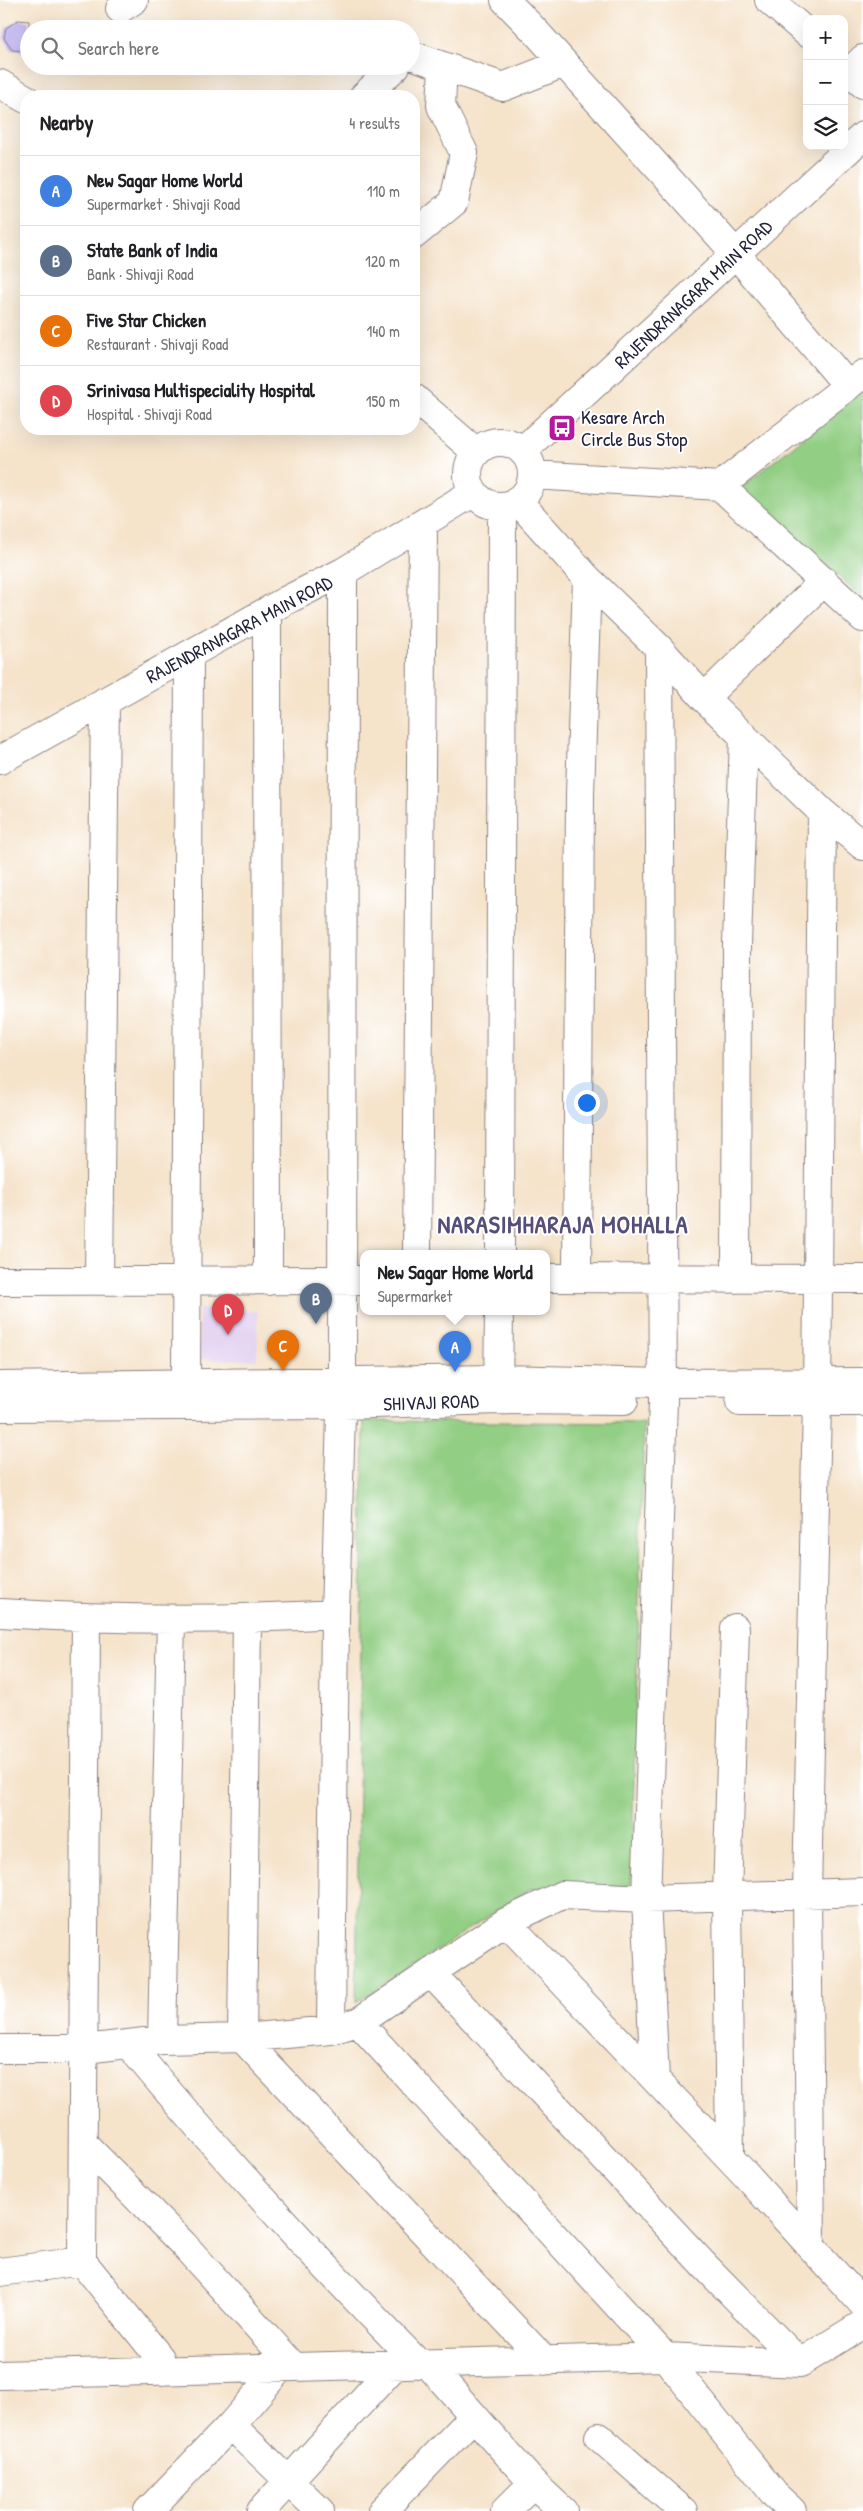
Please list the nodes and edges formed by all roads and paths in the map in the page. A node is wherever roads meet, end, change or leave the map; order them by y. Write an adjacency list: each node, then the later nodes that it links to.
1 (505, 0): 5 (street)
2 (769, 0): 3 (street)
3 (803, 30)
4 (420, 58): 6 (street)
5 (564, 63): 6 (street); 13 (street)
6 (443, 66): 12 (street)
7 (386, 75): 9 (street)
8 (0, 84): 10 (street)
9 (370, 90)
10 (20, 96)
11 (863, 136): 13 (street, RAJENDRANAGARA MAIN ROAD)
12 (420, 230)
13 (736, 254): 14 (street); 17 (street, RAJENDRANAGARA MAIN ROAD)
14 (855, 380): 18 (street)
15 (420, 403): 16 (street)
16 (476, 452): 17 (street); 19 (street)
17 (527, 463): 18 (street); 20 (street)
18 (720, 486): 24 (street)
19 (474, 492): 20 (street); 21 (street, RAJENDRANAGARA MAIN ROAD)
20 (509, 503): 23 (street); 36 (street)
21 (423, 524): 22 (street, RAJENDRANAGARA MAIN ROAD); 35 (street)
22 (344, 572): 25 (street, RAJENDRANAGARA MAIN ROAD); 47 (street)
23 (587, 578): 27 (street); 38 (street)
24 (824, 581): 26 (street); 29 (street)
25 (267, 612): 28 (street, RAJENDRANAGARA MAIN ROAD); 46 (street)
26 (863, 618)
27 (659, 648): 29 (street); 41 (street)
28 (189, 655): 30 (street, RAJENDRANAGARA MAIN ROAD); 40 (street)
29 (704, 698): 31 (street)
30 (106, 701): 32 (street, RAJENDRANAGARA MAIN ROAD); 44 (street)
31 (744, 736): 33 (street); 42 (street)
32 (0, 760)
33 (822, 812): 34 (street); 39 (street)
34 (863, 846)
35 (417, 1250)
36 (500, 1250)
37 (550, 1278): 38 (street)
38 (577, 1278): 41 (street)
39 (818, 1278): 42 (street); 43 (street); 54 (street)
40 (186, 1279): 44 (street); 46 (street); 50 (street)
41 (662, 1279): 42 (street); 53 (street)
42 (736, 1279)
43 (863, 1279)
44 (99, 1280): 45 (street)
45 (0, 1281)
46 (268, 1281): 47 (street)
47 (353, 1281): 55 (street)
48 (499, 1315): 52 (street)
49 (863, 1382): 54 (street)
50 (186, 1384): 51 (street); 55 (street)
51 (0, 1386)
52 (498, 1390): 53 (street, SHIVAJI ROAD); 55 (street, SHIVAJI ROAD)
53 (663, 1392): 54 (street, SHIVAJI ROAD); 67 (street)
54 (817, 1392): 56 (street, SHIVAJI ROAD); 65 (street)
55 (342, 1394): 57 (street, SHIVAJI ROAD); 59 (street)
56 (863, 1402)
57 (0, 1407)
58 (0, 1613): 60 (street)
59 (335, 1614): 62 (street); 71 (street)
60 (86, 1618): 61 (street); 76 (street)
61 (171, 1619): 62 (street); 73 (street)
62 (247, 1620): 72 (street)
63 (736, 1628): 66 (street)
64 (863, 1892): 65 (street)
65 (807, 1894): 66 (street); 80 (street)
66 (727, 1897): 67 (street); 79 (street)
67 (646, 1898): 68 (street); 77 (street)
68 (506, 1922): 69 (street); 77 (street)
69 (431, 1973): 70 (street); 87 (street)
70 (358, 2022): 71 (street); 85 (street)
71 (331, 2030): 72 (street)
72 (242, 2038): 73 (street); 86 (street)
73 (162, 2040): 74 (street)
74 (129, 2045): 76 (street); 88 (street)
75 (0, 2049): 76 (street)
76 (85, 2049): 78 (street)
77 (655, 2079): 79 (street)
78 (83, 2143): 81 (street); 89 (street)
79 (730, 2158): 80 (street)
80 (811, 2247): 83 (street)
81 (82, 2261): 82 (street); 90 (street)
82 (0, 2272)
83 (863, 2304)
84 (863, 2324): 87 (street)
85 (665, 2357): 86 (street); 87 (street); 97 (street)
86 (545, 2361): 88 (street)
87 (800, 2363)
88 (414, 2364): 89 (street); 92 (street); 95 (street)
89 (287, 2367): 90 (street); 93 (street)
90 (163, 2371): 91 (street)
91 (0, 2375)
92 (474, 2416): 96 (street); 101 (street)
93 (231, 2425): 95 (street); 98 (street)
94 (599, 2437): 104 (street)
95 (290, 2480): 99 (street); 100 (street)
96 (533, 2484): 102 (street); 103 (street)
97 (777, 2506)
98 (148, 2511)
99 (262, 2511)
100 (320, 2511)
101 (382, 2511)
102 (505, 2511)
103 (563, 2511)
104 (683, 2511)

